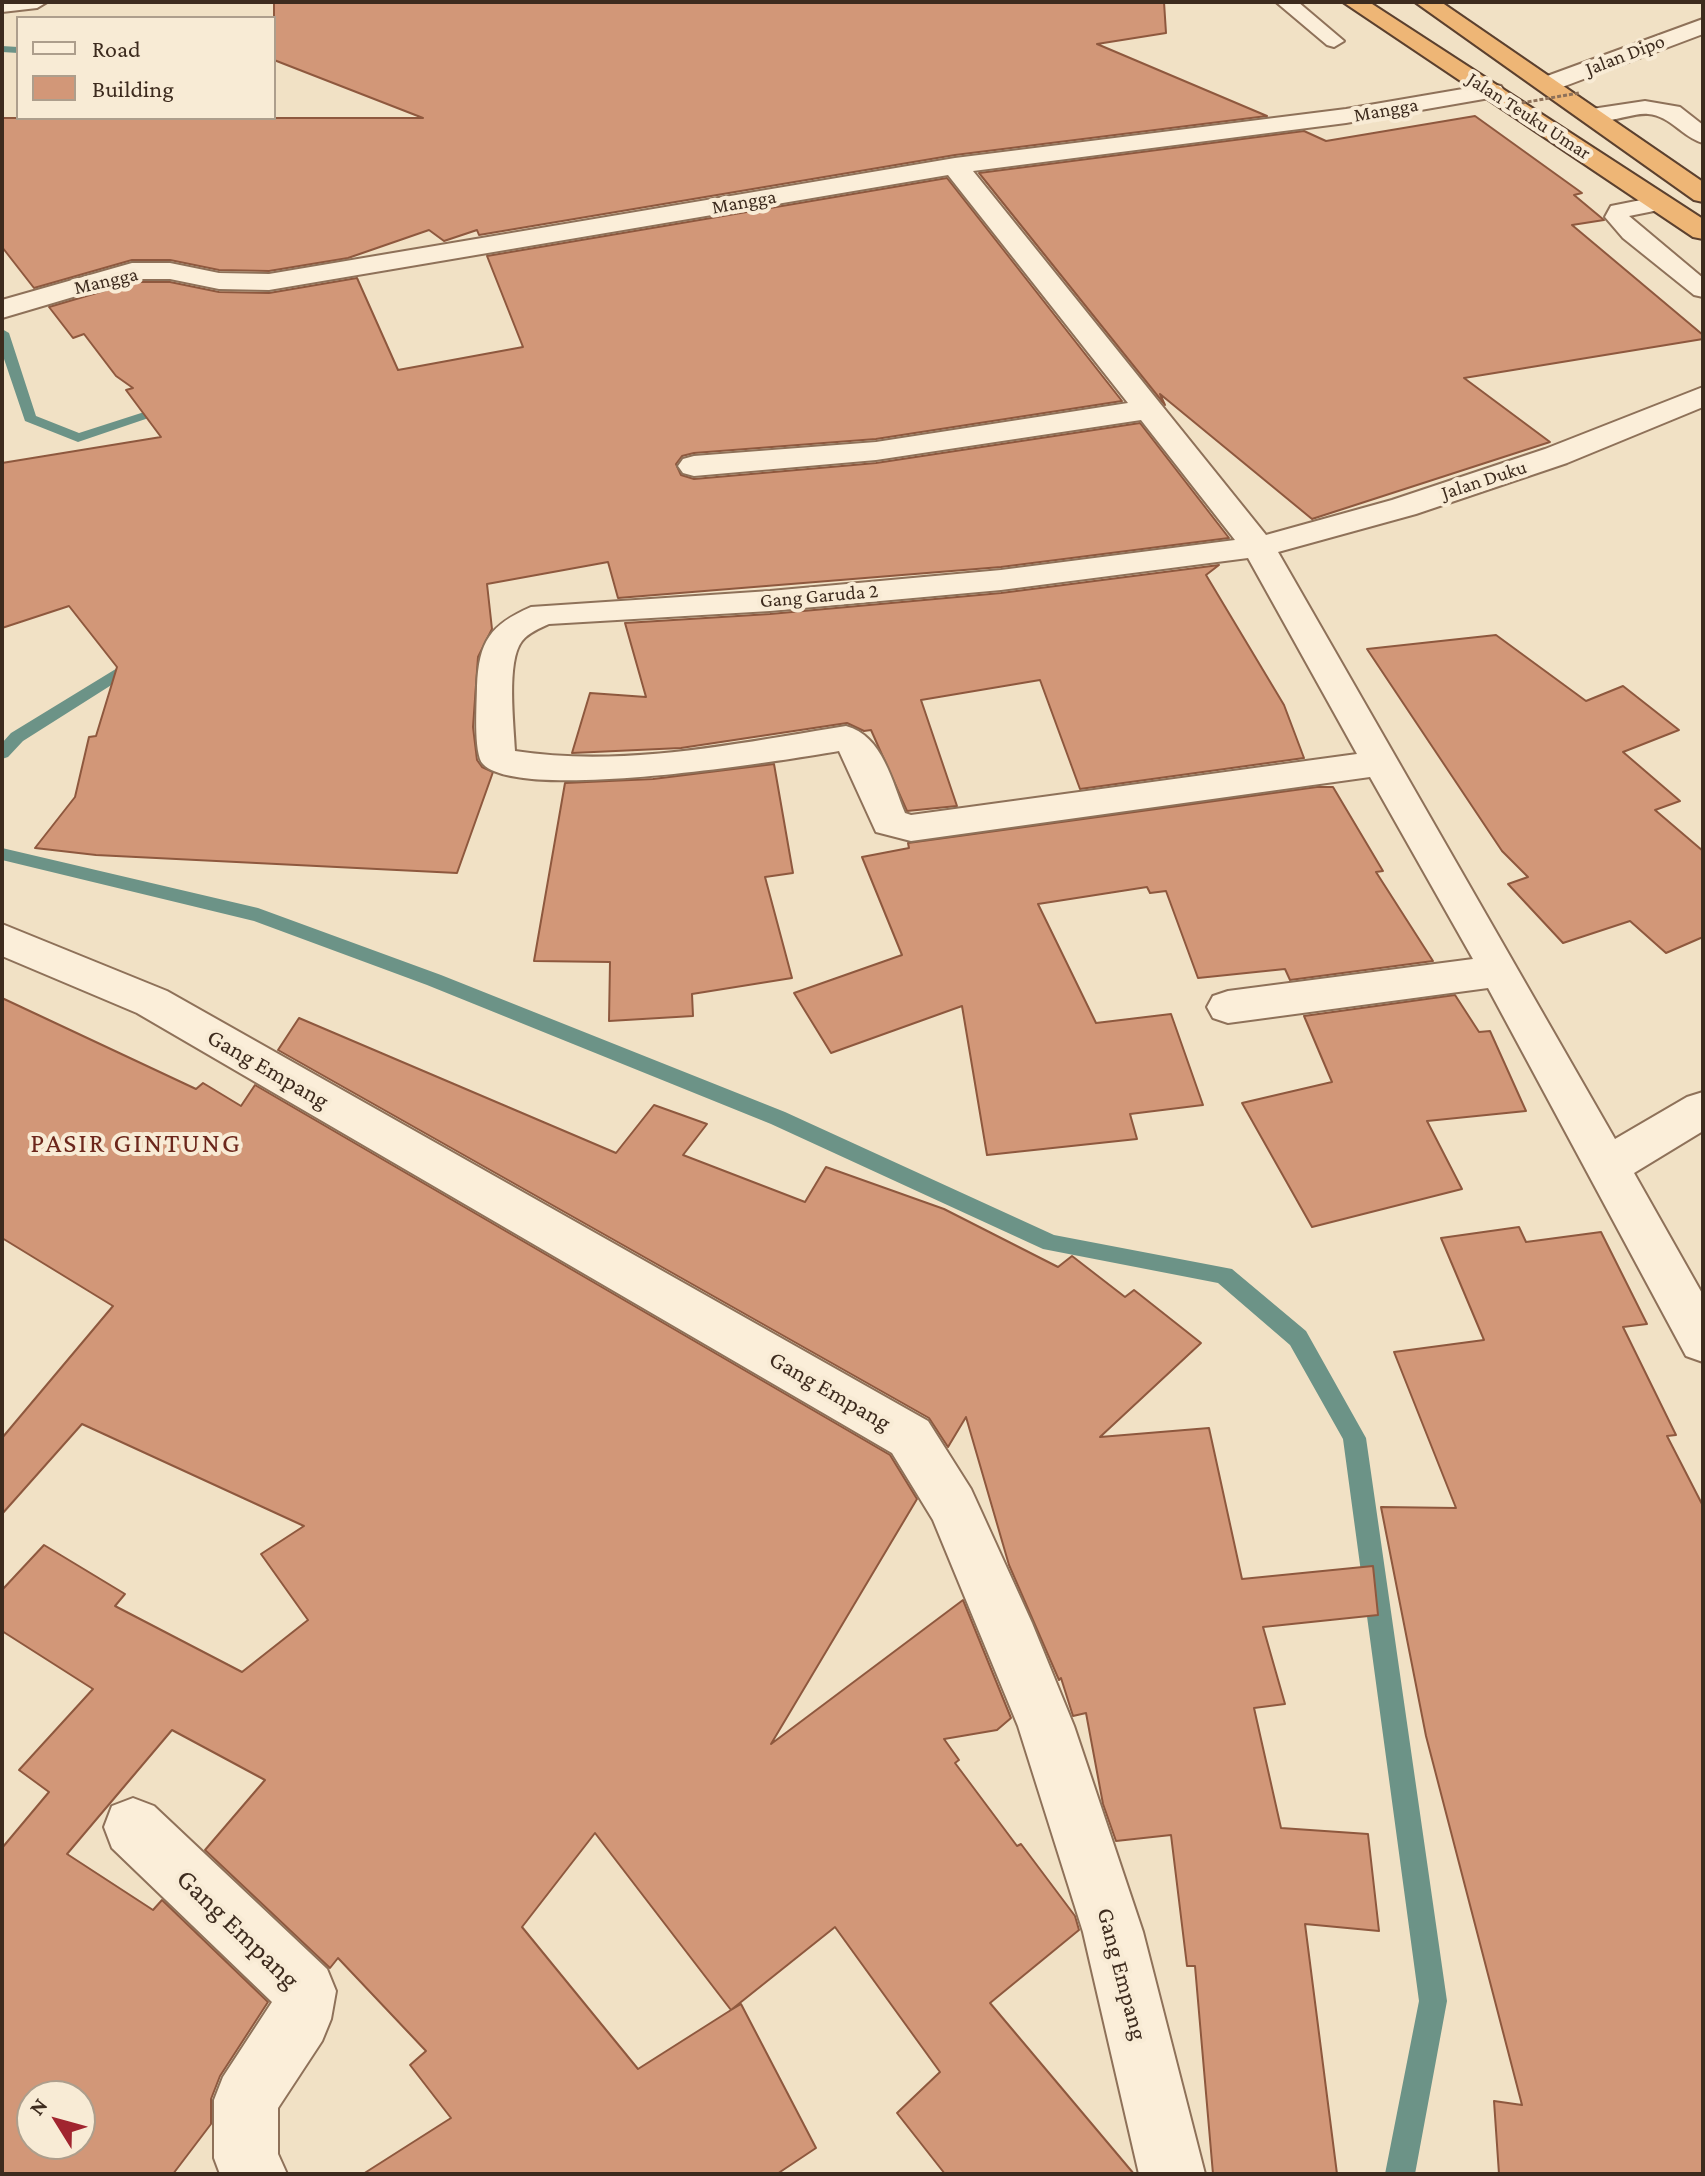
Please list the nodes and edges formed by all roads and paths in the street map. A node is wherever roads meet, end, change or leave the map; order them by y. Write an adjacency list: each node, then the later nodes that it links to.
1 (37, 2): 5 (lane)
2 (1286, 2): 7 (lane)
3 (1354, 2): 10 (highway, Jalan Teuku Umar)
4 (1426, 2): 8 (highway, Jalan Teuku Umar)
5 (2, 6)
6 (1703, 26): 8 (street, Jalan Dipo)
7 (1334, 41)
8 (1548, 84): 11 (highway, Jalan Teuku Umar)
9 (1579, 93): 10 (path, bridge)
10 (1495, 99): 13 (street, Mangga); 15 (highway, Jalan Teuku Umar)
11 (1592, 115): 12 (lane); 14 (highway, Jalan Teuku Umar)
12 (1703, 136)
13 (955, 166): 18 (street, Mangga); 20 (street)
14 (1703, 194)
15 (1661, 203): 16 (highway, Jalan Teuku Umar); 17 (lane)
16 (1703, 231)
17 (1703, 290)
18 (2, 309)
19 (1703, 396): 22 (street, Jalan Duku)
20 (1150, 409): 21 (street); 22 (street)
21 (694, 466)
22 (1258, 547): 23 (street); 23 (street, Gang Garuda 2)
23 (1382, 763): 25 (street)
24 (2, 939): 32 (street, Gang Empang)
25 (1500, 971): 26 (street); 28 (street)
26 (1228, 1007)
27 (1703, 1109): 28 (street)
28 (1606, 1167): 29 (street)
29 (1703, 1341)
30 (133, 1827): 31 (street, Gang Empang)
31 (254, 2174)
32 (1172, 2174)

